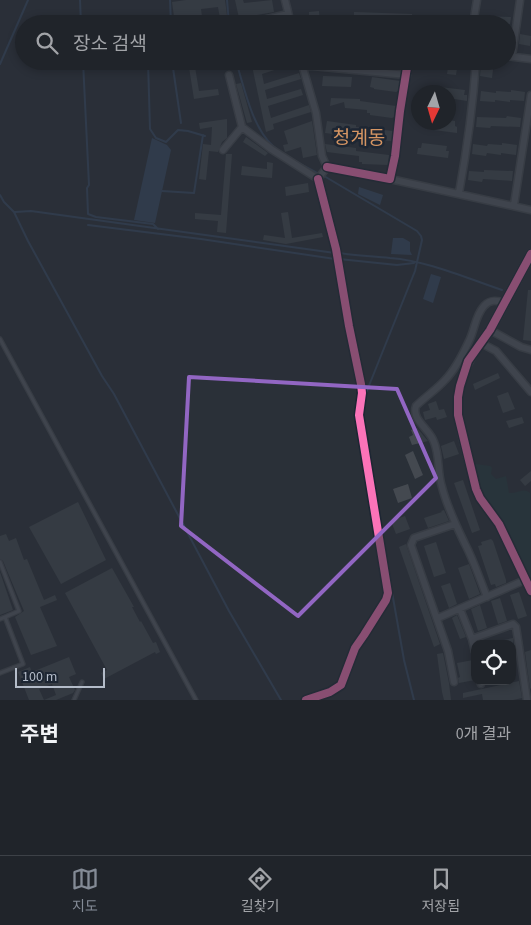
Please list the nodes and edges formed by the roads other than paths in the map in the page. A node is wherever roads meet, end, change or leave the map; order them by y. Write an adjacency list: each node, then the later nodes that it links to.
1 (285, 0): 4 (street)
2 (477, 0): 6 (street)
3 (520, 0): 7 (street)
4 (288, 14): 5 (street)
5 (284, 15)
6 (474, 15)
7 (516, 22)
8 (516, 57): 9 (street)
9 (531, 60)
10 (303, 70): 19 (street)
11 (362, 70): 14 (street)
12 (407, 70): 14 (street)
13 (475, 70): 22 (street)
14 (406, 75): 21 (street)
15 (229, 76): 17 (street)
16 (531, 94): 23 (street)
17 (242, 127): 18 (street); 20 (street)
18 (223, 150)
19 (327, 167): 20 (street); 21 (street)
20 (320, 176): 47 (street)
21 (390, 179): 22 (street)
22 (458, 193): 23 (street)
23 (514, 205): 24 (street)
24 (531, 210)
25 (531, 254): 26 (street)
26 (505, 302): 27 (street); 32 (street)
27 (490, 330): 29 (street); 30 (street)
28 (0, 338): 46 (lane)
29 (480, 343): 31 (street); 34 (street)
30 (531, 350)
31 (531, 392)
32 (455, 524): 36 (street); 39 (street)
33 (0, 562): 38 (lane)
34 (526, 580): 35 (street); 36 (street)
35 (531, 591)
36 (487, 597): 37 (street)
37 (460, 609): 39 (street); 41 (street)
38 (5, 617): 40 (lane); 42 (lane)
39 (438, 618): 44 (street)
40 (0, 619)
41 (472, 639): 48 (street)
42 (0, 673)
43 (82, 682): 45 (lane)
44 (454, 682)
45 (74, 700)
46 (196, 700)
47 (306, 700)
48 (527, 700)

